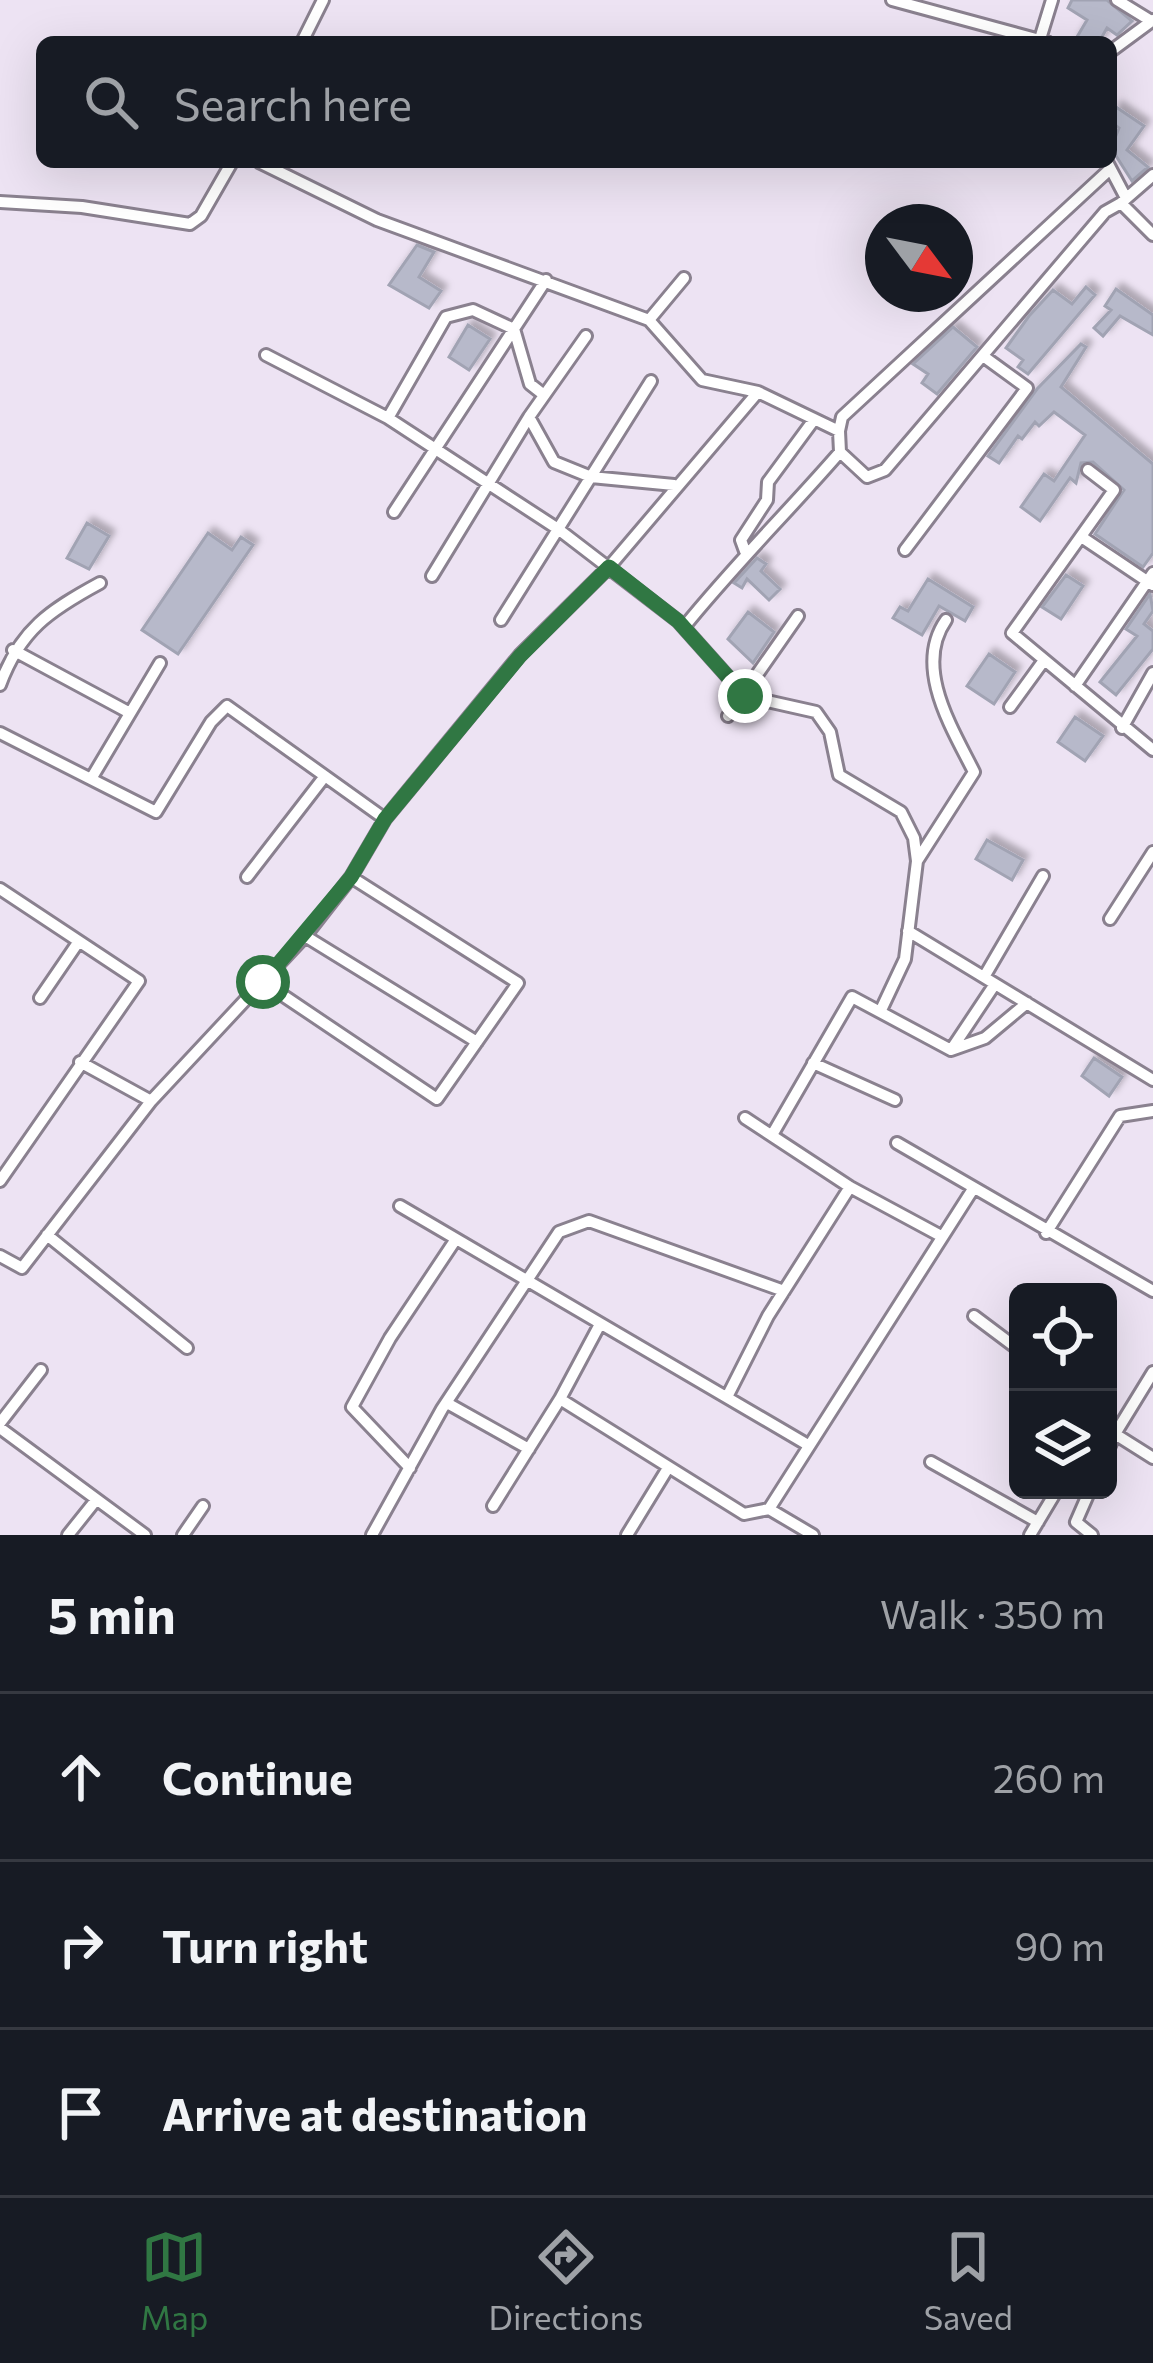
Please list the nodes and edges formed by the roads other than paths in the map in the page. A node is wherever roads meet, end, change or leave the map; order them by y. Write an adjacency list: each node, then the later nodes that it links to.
1 (323, 0): 8 (street)
2 (892, 0): 6 (street)
3 (946, 0): 6 (street)
4 (1052, 0): 10 (street)
5 (1117, 0): 7 (street)
6 (940, 13): 9 (street)
7 (1152, 20): 11 (street)
8 (305, 36)
9 (1029, 36)
10 (1045, 36)
11 (1117, 46)
12 (229, 168): 18 (street)
13 (271, 168): 21 (street)
14 (1107, 168): 33 (street)
15 (1108, 168): 17 (street)
16 (1153, 175): 17 (street)
17 (1123, 201): 19 (street); 26 (street)
18 (0, 202)
19 (1153, 235)
20 (684, 278): 22 (street)
21 (546, 280): 22 (street); 23 (street)
22 (649, 320): 28 (street)
23 (514, 329): 29 (street); 31 (street); 34 (street)
24 (586, 336): 29 (street)
25 (266, 355): 31 (street)
26 (983, 356): 35 (street); 43 (street)
27 (651, 381): 37 (street)
28 (758, 392): 32 (street); 39 (street)
29 (544, 395): 30 (street)
30 (529, 417): 37 (street); 38 (street)
31 (388, 418): 34 (street)
32 (813, 421): 33 (street); 44 (street)
33 (839, 431): 35 (street)
34 (435, 447): 38 (street); 40 (street)
35 (840, 452): 44 (street)
36 (1088, 470): 42 (street)
37 (591, 477): 39 (street); 41 (street)
38 (490, 484): 41 (street); 46 (street)
39 (674, 485): 45 (street)
40 (394, 512)
41 (558, 529): 45 (street); 50 (street)
42 (1083, 538): 47 (street); 55 (street)
43 (905, 550)
44 (745, 551): 52 (street)
45 (609, 567): 52 (street); 68 (street)
46 (432, 576)
47 (1151, 579): 58 (street)
48 (100, 583): 53 (street)
49 (798, 616): 59 (street)
50 (501, 620)
51 (946, 620): 70 (street)
52 (684, 628): 59 (street)
53 (13, 650): 57 (street); 61 (street)
54 (160, 663): 61 (street)
55 (1042, 663): 58 (street); 60 (street)
56 (1153, 673): 63 (street)
57 (0, 685)
58 (1076, 686): 63 (street)
59 (745, 696): 62 (street); 70 (street)
60 (1010, 707)
61 (130, 713): 67 (street)
62 (728, 716)
63 (1122, 728): 65 (street)
64 (0, 733): 67 (street)
65 (1153, 750)
66 (326, 776): 67 (street); 68 (street); 72 (street)
67 (91, 779)
68 (385, 819): 73 (street)
69 (1153, 852): 75 (street)
70 (917, 861): 76 (street)
71 (1043, 876): 79 (street)
72 (247, 877)
73 (351, 877): 77 (street); 84 (street)
74 (0, 889): 78 (street)
75 (1110, 919)
76 (908, 932): 79 (street); 83 (street)
77 (305, 936): 80 (street); 84 (street)
78 (77, 944): 81 (street); 86 (street)
79 (990, 980): 82 (street); 85 (street)
80 (263, 982): 84 (street); 90 (street)
81 (40, 998)
82 (1027, 1003): 85 (street); 88 (street)
83 (881, 1010): 85 (street); 87 (street)
84 (477, 1042)
85 (951, 1050)
86 (80, 1062): 90 (street); 95 (street)
87 (814, 1063): 89 (street); 93 (street)
88 (1153, 1080)
89 (895, 1100)
90 (151, 1101): 100 (street)
91 (1153, 1111): 99 (street)
92 (745, 1118): 93 (street)
93 (772, 1136): 96 (street)
94 (897, 1143): 97 (street)
95 (0, 1181)
96 (850, 1187): 101 (street); 105 (street)
97 (973, 1189): 99 (street); 101 (street)
98 (400, 1206): 102 (street)
99 (1046, 1233): 106 (street)
100 (47, 1235): 103 (street); 110 (street)
101 (941, 1236): 119 (street)
102 (456, 1239): 104 (street); 123 (street)
103 (0, 1256)
104 (532, 1280): 105 (street); 108 (street); 115 (street)
105 (784, 1291): 113 (street)
106 (1153, 1291)
107 (974, 1316): 109 (street)
108 (599, 1325): 113 (street); 114 (street)
109 (1009, 1341)
110 (187, 1348)
111 (40, 1370): 116 (street)
112 (1153, 1372): 117 (street)
113 (727, 1397): 119 (street)
114 (560, 1399): 120 (street); 124 (street)
115 (447, 1403): 120 (street); 123 (street)
116 (0, 1425): 127 (street)
117 (1117, 1431)
118 (1117, 1435): 121 (street)
119 (808, 1445): 130 (street)
120 (529, 1449): 129 (street)
121 (1153, 1458)
122 (931, 1462): 131 (street)
123 (410, 1468): 135 (street)
124 (668, 1468): 130 (street); 136 (street)
125 (1052, 1499): 131 (street)
126 (1086, 1499): 139 (street)
127 (96, 1500): 132 (street); 133 (street)
128 (202, 1506): 134 (street)
129 (493, 1506)
130 (769, 1509): 137 (street)
131 (1038, 1522): 138 (street)
132 (68, 1535)
133 (145, 1535)
134 (183, 1535)
135 (372, 1535)
136 (627, 1535)
137 (813, 1535)
138 (1030, 1535)
139 (1091, 1535)

